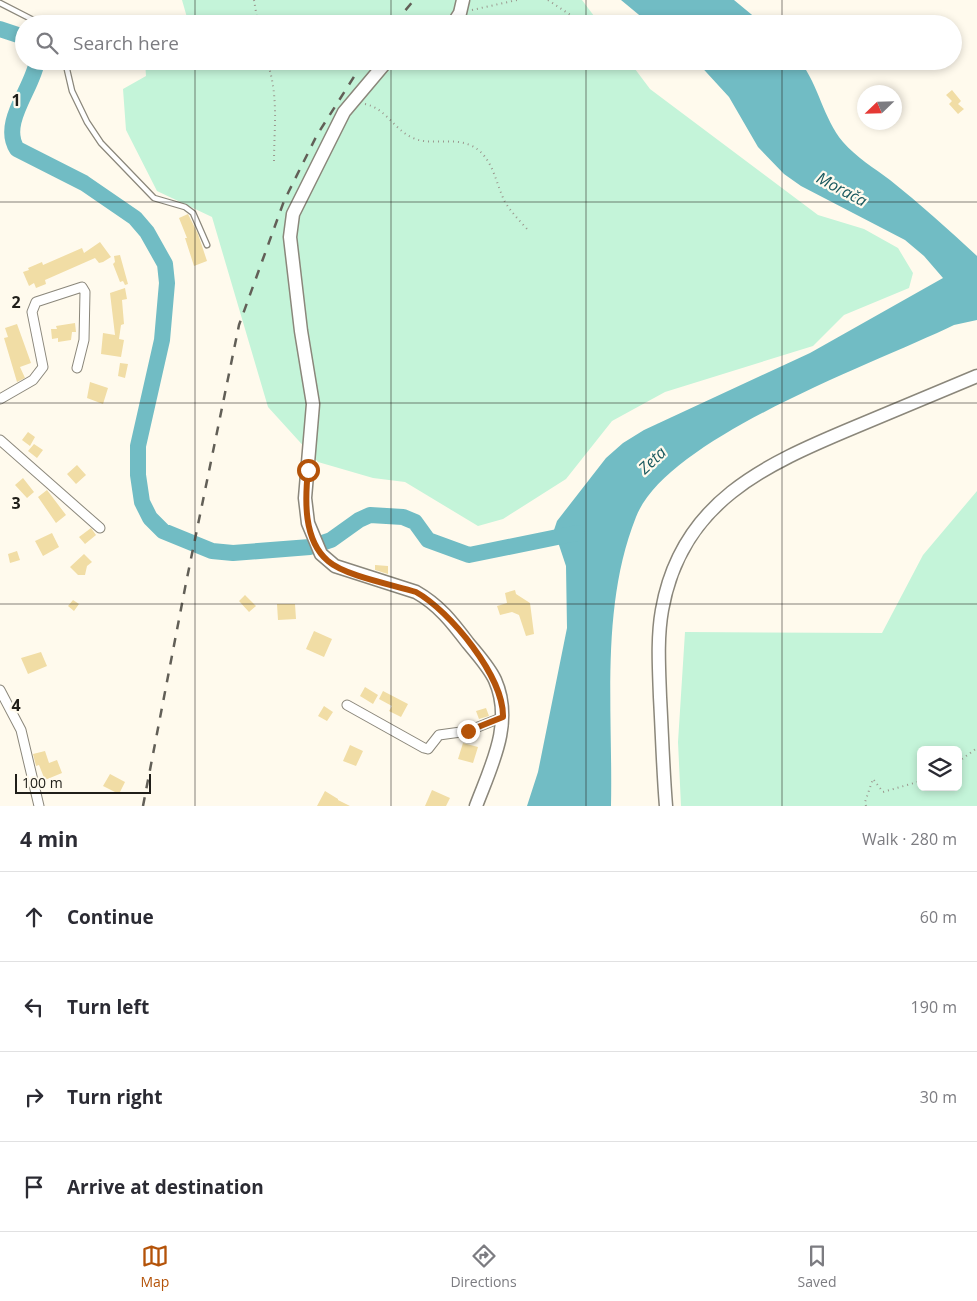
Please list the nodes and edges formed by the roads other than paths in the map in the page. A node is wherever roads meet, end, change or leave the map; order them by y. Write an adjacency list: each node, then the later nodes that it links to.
1 (463, 0): 4 (street)
2 (0, 2): 3 (lane)
3 (28, 15)
4 (459, 15)
5 (67, 70): 7 (lane)
6 (380, 70): 15 (street)
7 (207, 245)
8 (77, 368): 10 (street)
9 (977, 376): 18 (street)
10 (0, 399)
11 (0, 440): 12 (street)
12 (100, 528)
13 (0, 690): 16 (street)
14 (347, 704): 15 (street)
15 (503, 717): 17 (street)
16 (39, 806)
17 (476, 806)
18 (666, 806)

